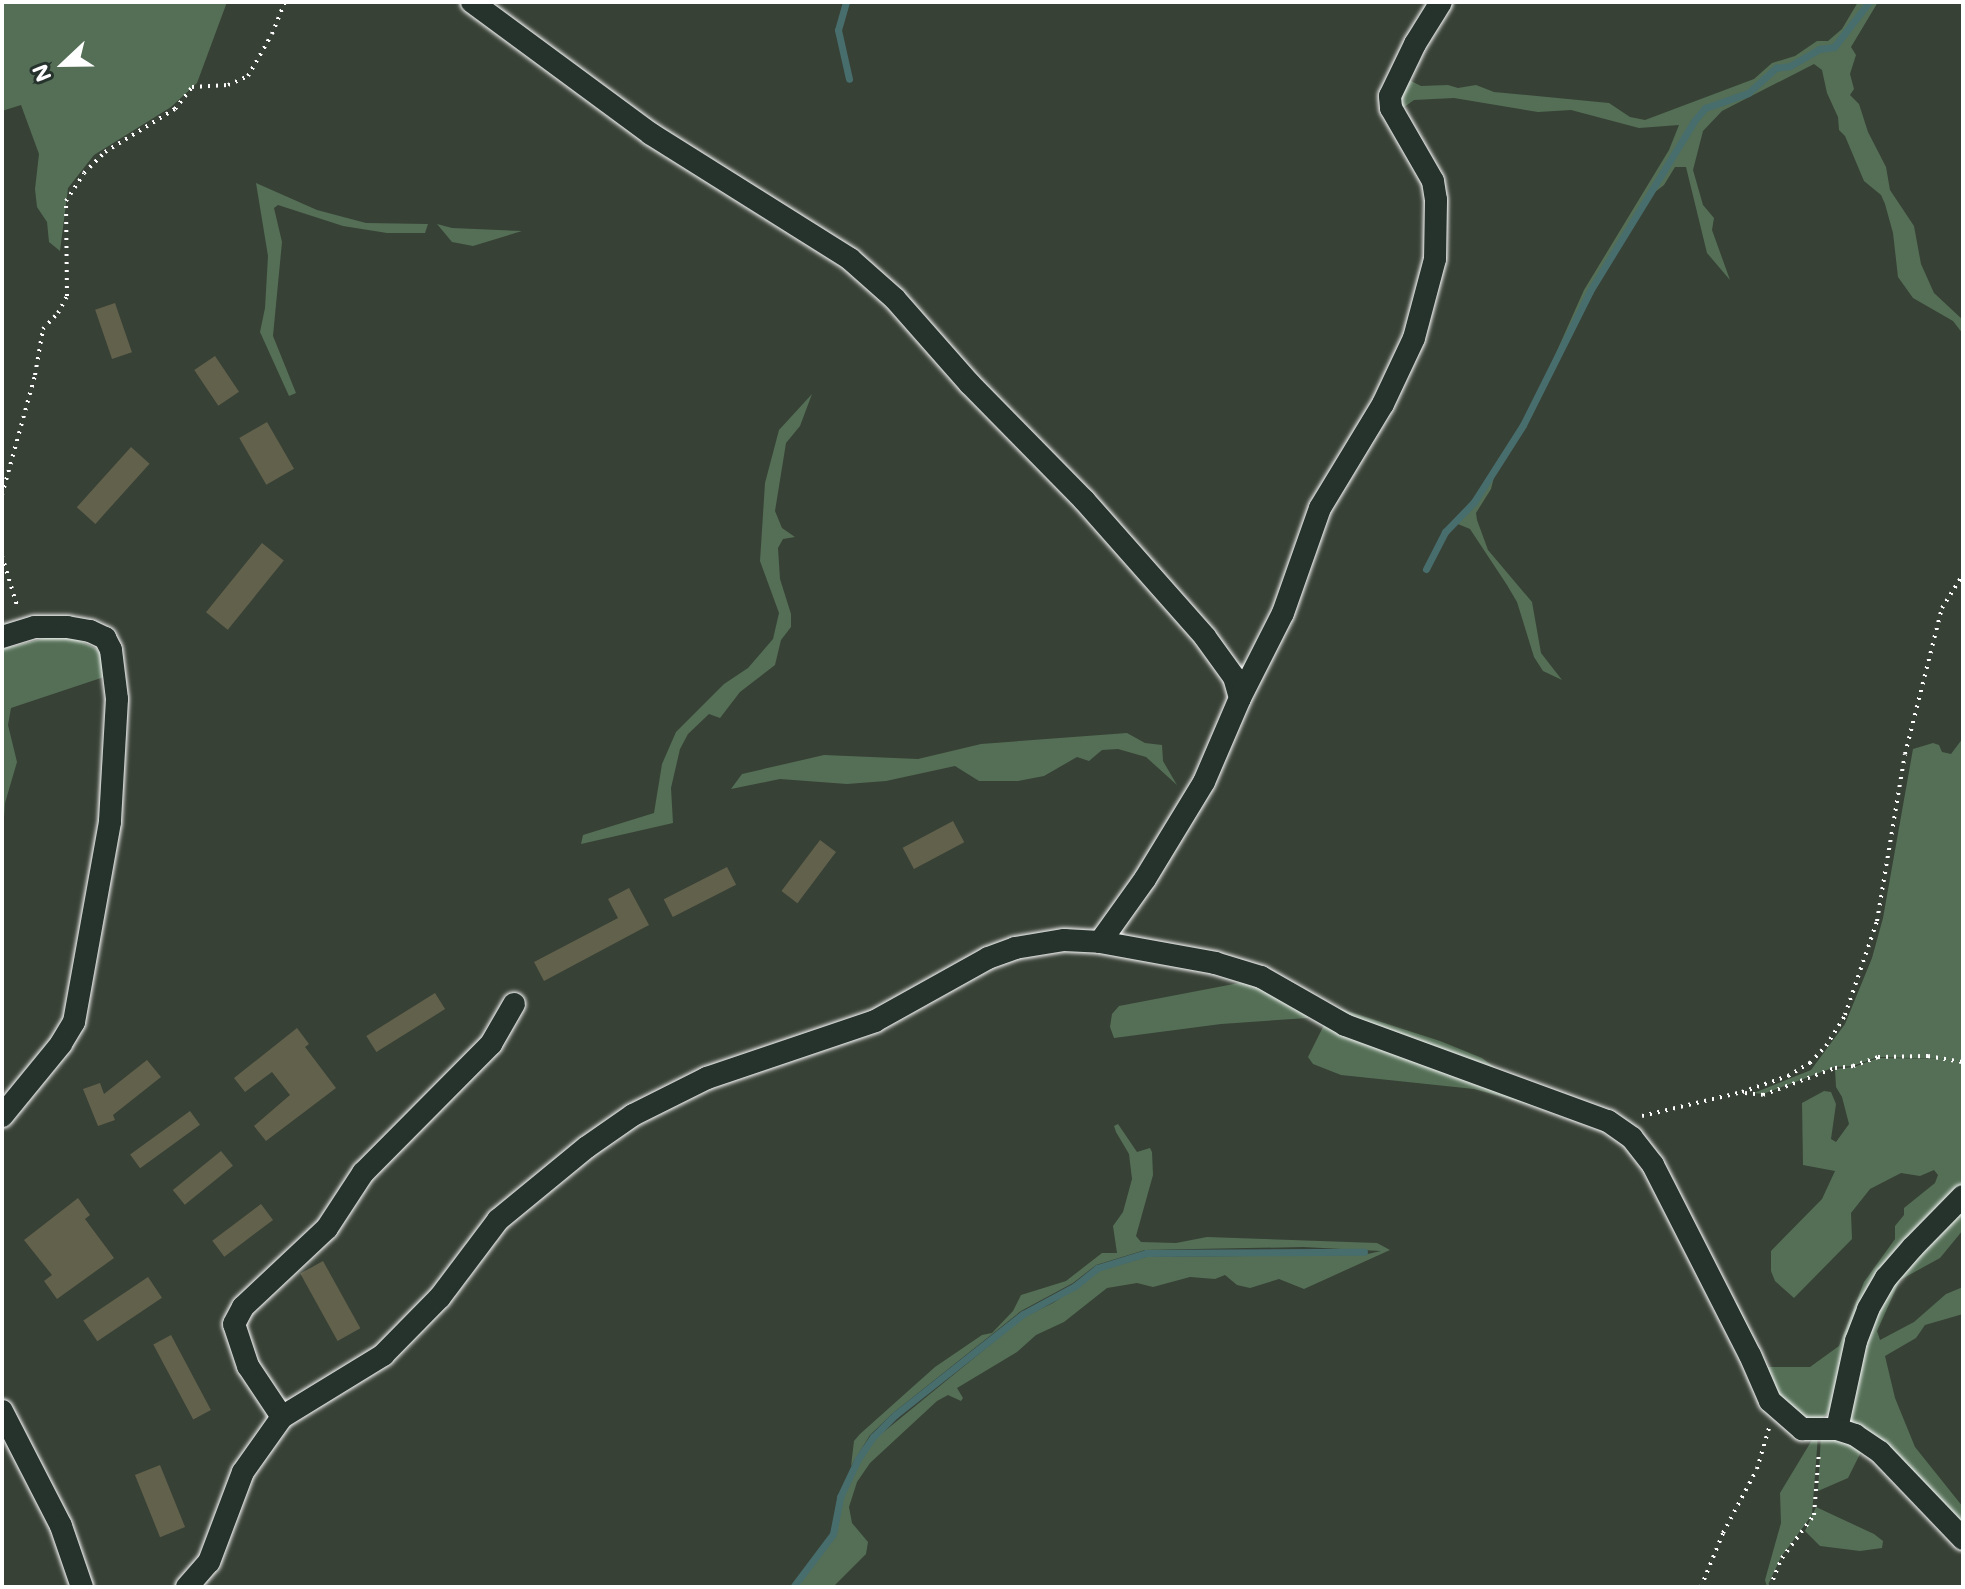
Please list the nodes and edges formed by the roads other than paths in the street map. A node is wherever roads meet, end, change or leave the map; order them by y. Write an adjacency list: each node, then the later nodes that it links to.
1 (472, 2): 4 (street)
2 (1441, 2): 4 (street)
3 (2, 637): 7 (street)
4 (1240, 698): 5 (street)
5 (1100, 942): 10 (street); 11 (street)
6 (514, 1004): 10 (street)
7 (2, 1116)
8 (1963, 1196): 11 (street)
9 (2, 1411): 13 (street)
10 (282, 1417): 14 (street)
11 (1828, 1430): 12 (street)
12 (1963, 1539)
13 (82, 1587)
14 (187, 1587)

